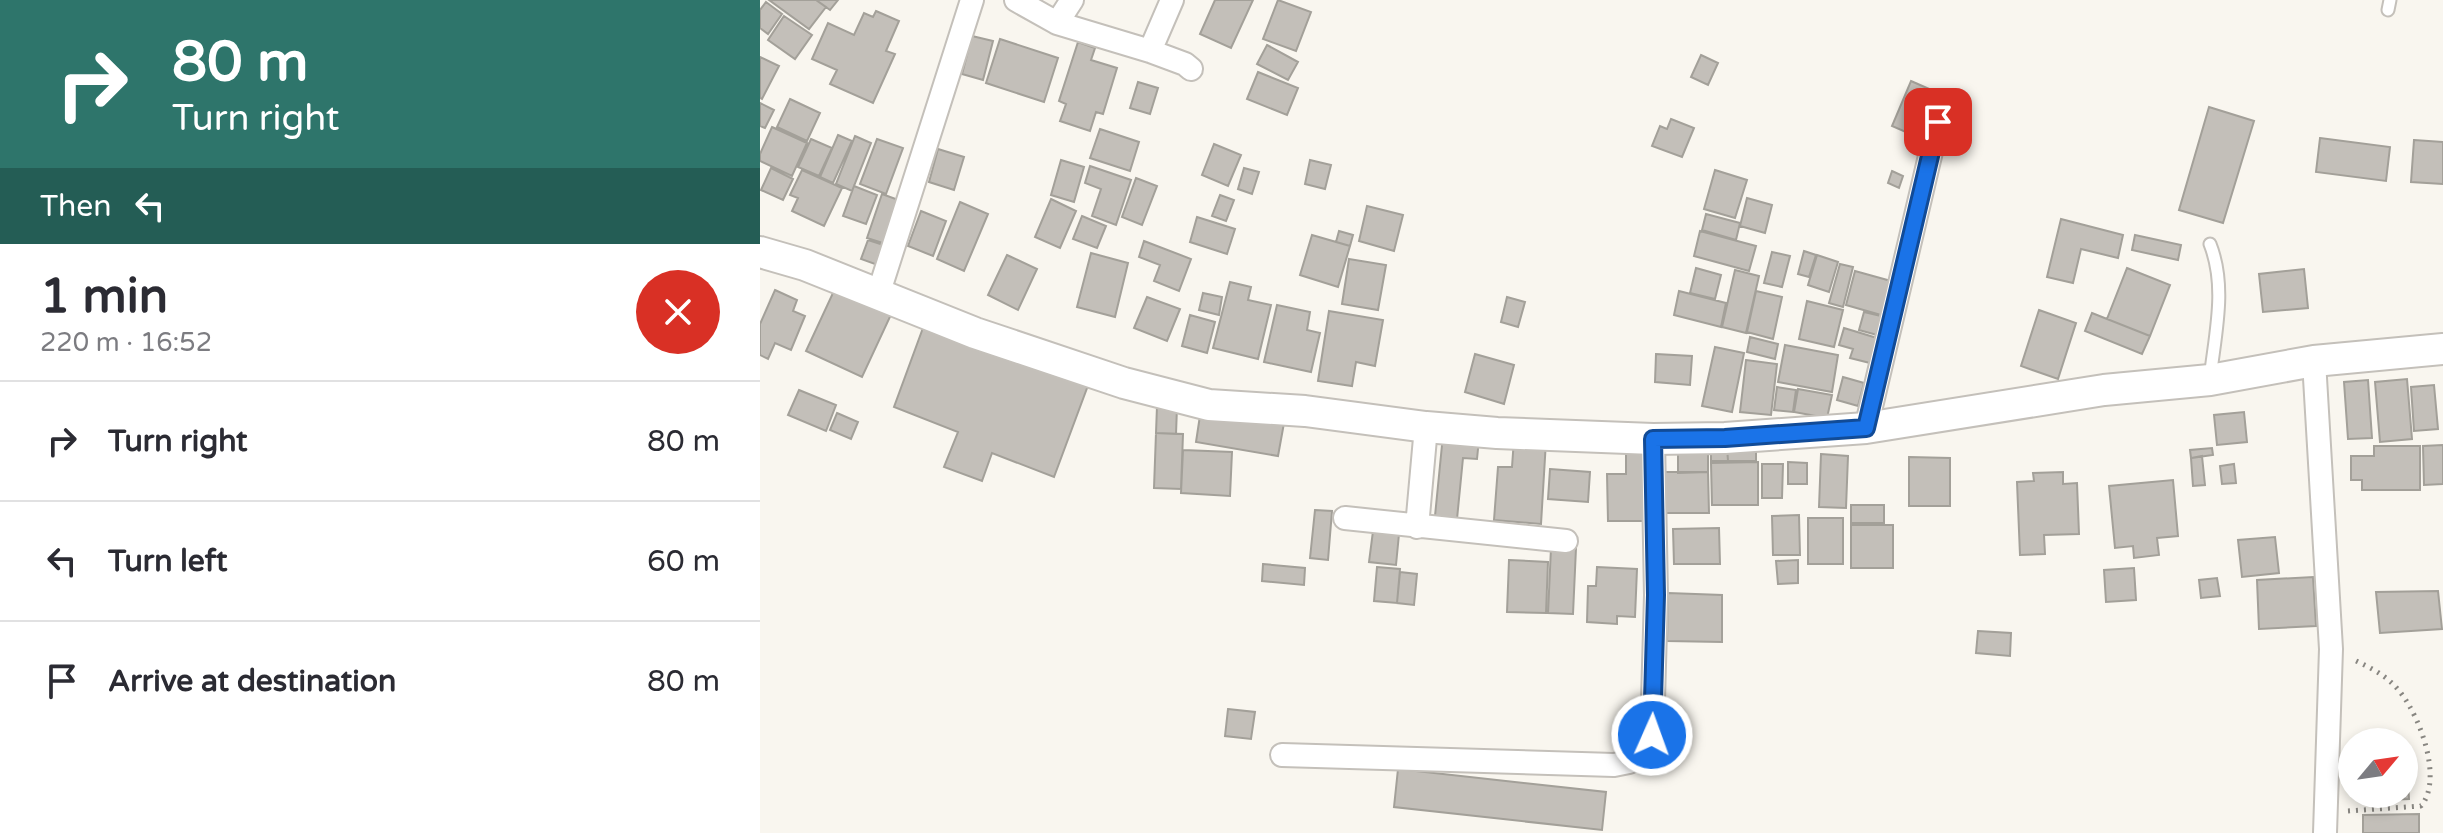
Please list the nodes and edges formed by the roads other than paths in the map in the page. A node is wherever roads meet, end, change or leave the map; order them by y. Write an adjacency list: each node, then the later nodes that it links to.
1 (972, 0): 11 (street)
2 (1016, 0): 5 (street)
3 (1072, 0): 5 (street)
4 (1172, 0): 6 (street)
5 (1057, 23): 6 (street)
6 (1150, 51): 7 (street)
7 (1191, 69)
8 (1938, 122): 16 (street)
9 (2210, 244): 14 (lane)
10 (760, 252): 11 (street)
11 (878, 295): 15 (street)
12 (2443, 349): 13 (street)
13 (2314, 361): 14 (street); 22 (street)
14 (2210, 380): 16 (street)
15 (1426, 427): 17 (street); 19 (street)
16 (1866, 428): 17 (street)
17 (1653, 439): 21 (street)
18 (1345, 518): 19 (street)
19 (1417, 527): 20 (street)
20 (1566, 541)
21 (1282, 755)
22 (2326, 823)

